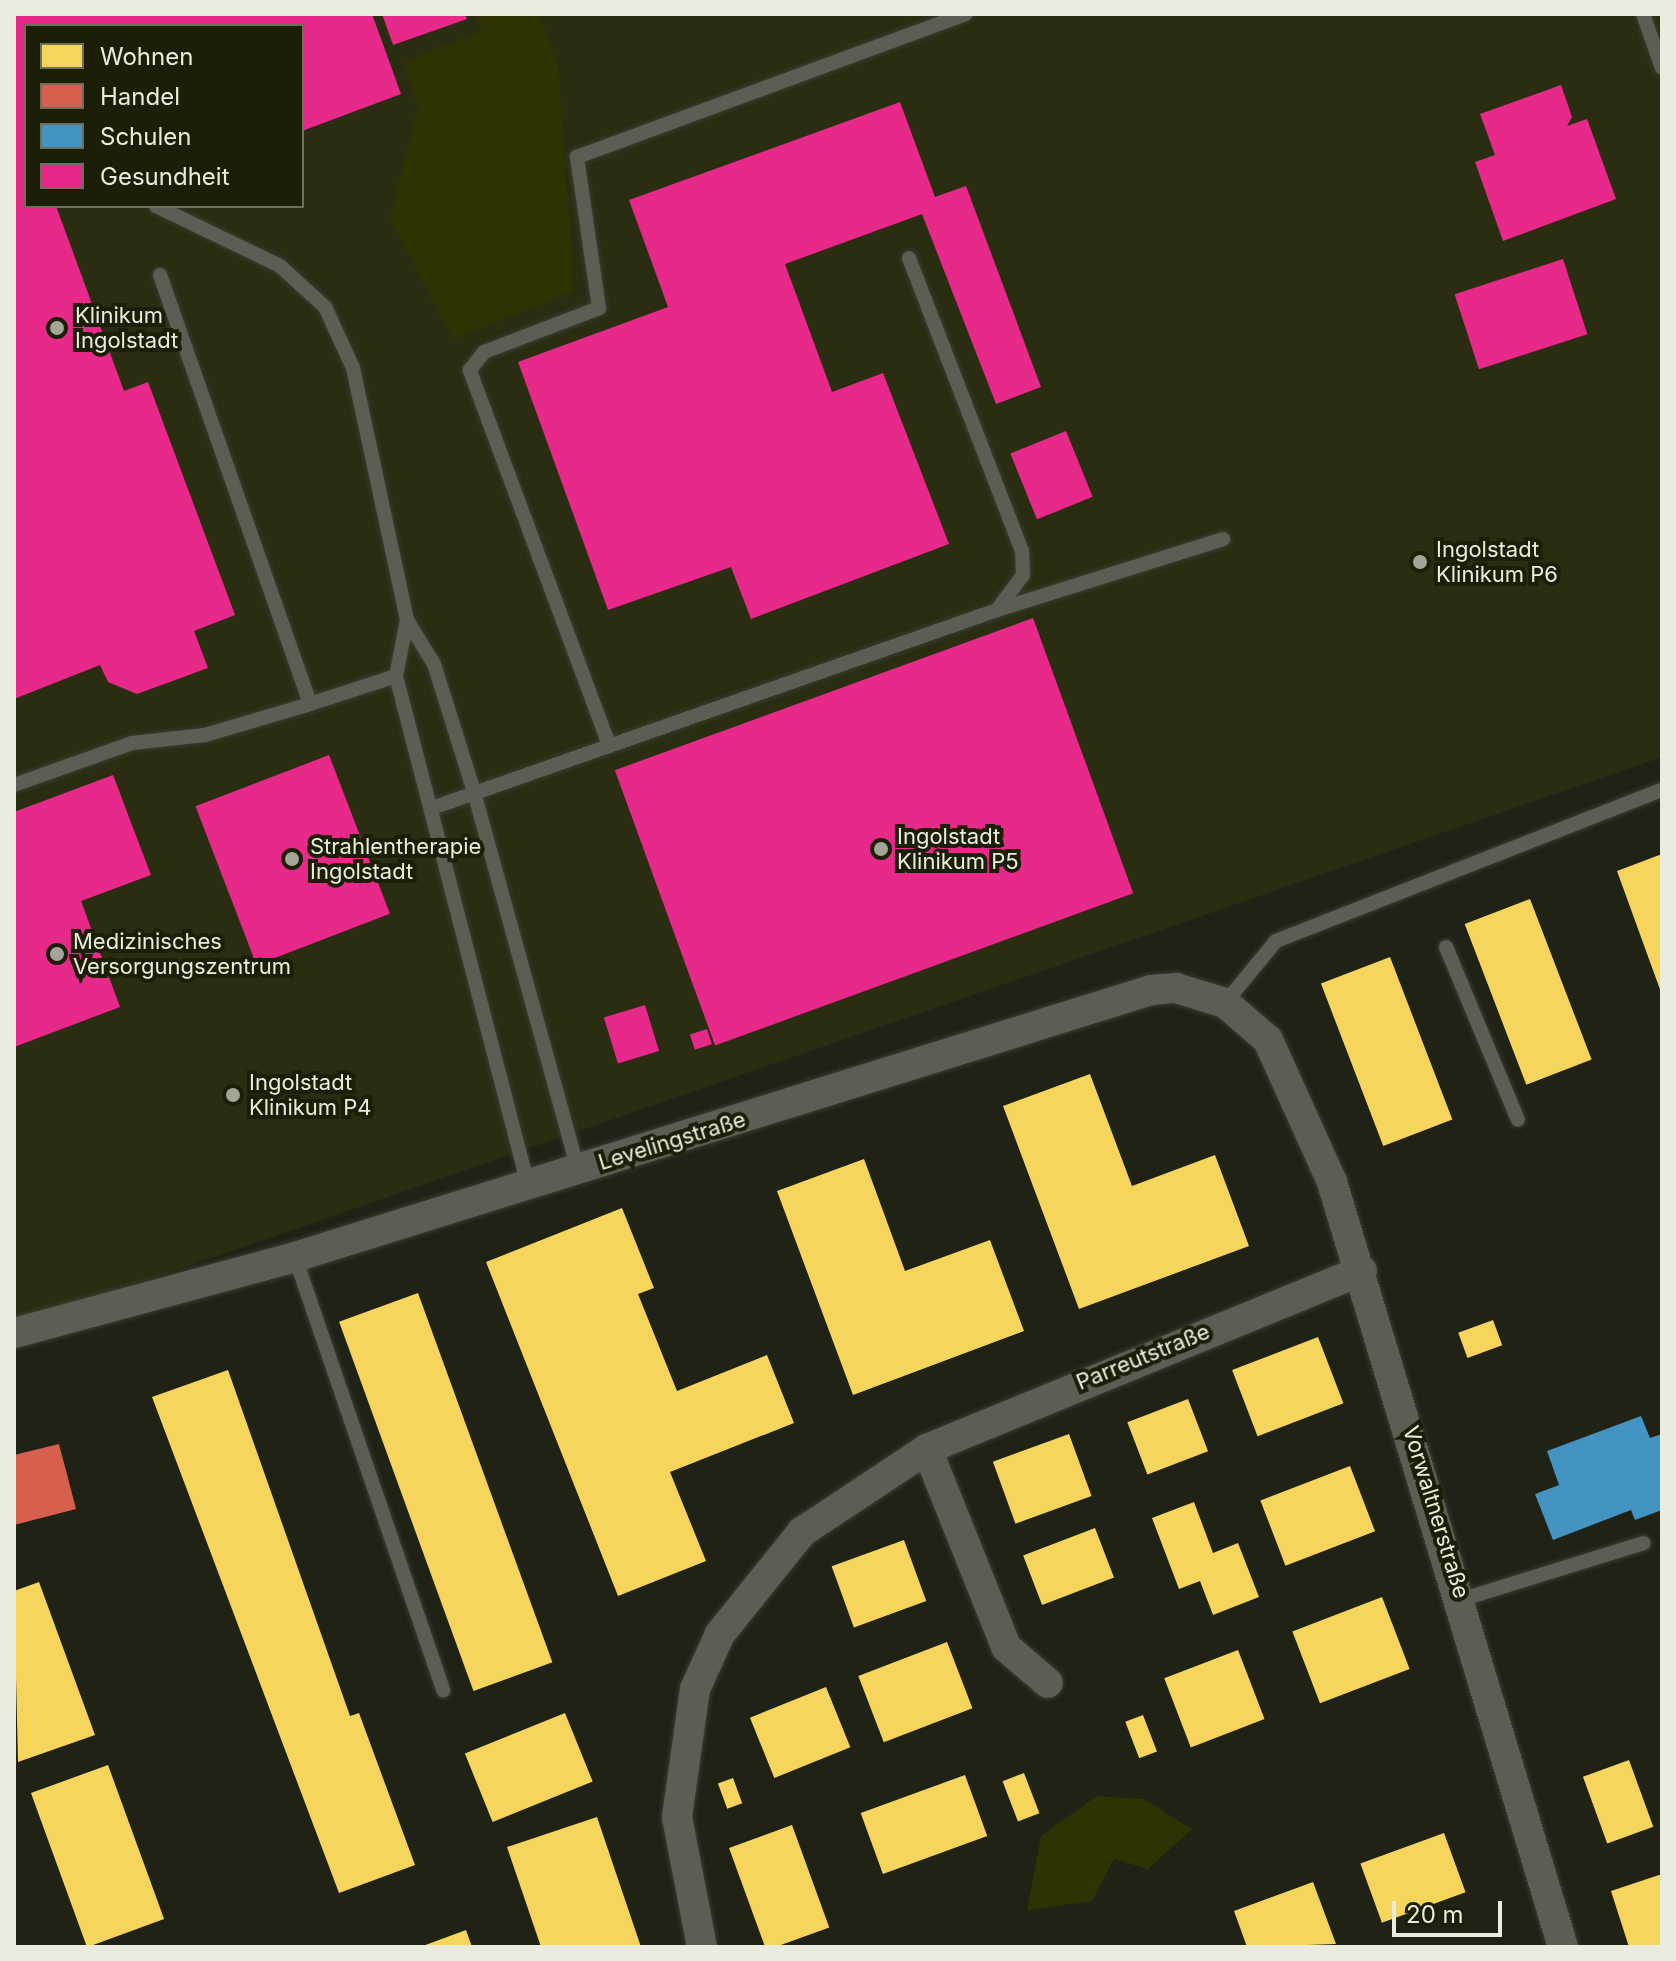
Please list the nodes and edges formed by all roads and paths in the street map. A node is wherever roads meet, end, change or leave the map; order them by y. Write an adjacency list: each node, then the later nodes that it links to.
1 (966, 14): 14 (lane)
2 (1643, 14): 3 (lane)
3 (1662, 68)
4 (160, 208): 11 (lane)
5 (909, 258): 8 (lane)
6 (160, 275): 13 (lane)
7 (1223, 539): 9 (lane)
8 (1023, 575): 9 (lane); 10 (lane)
9 (1043, 597): 10 (lane)
10 (997, 610): 14 (lane)
11 (407, 620): 12 (lane); 17 (lane)
12 (396, 676): 13 (lane); 18 (lane)
13 (310, 704): 15 (lane)
14 (608, 742): 17 (lane)
15 (14, 785)
16 (1662, 790): 20 (lane)
17 (474, 792): 18 (lane); 23 (lane)
18 (432, 808): 24 (lane)
19 (1446, 947): 22 (lane)
20 (1225, 1003): 21 (street, Levelingstraße); 23 (street, Levelingstraße)
21 (1293, 1083): 26 (street, Vorwaltnerstraße)
22 (1518, 1120)
23 (578, 1170): 24 (street, Levelingstraße)
24 (528, 1185): 25 (street, Levelingstraße)
25 (295, 1257): 27 (street, Levelingstraße); 32 (lane)
26 (1362, 1271): 28 (street, Parreutstraße); 30 (street, Vorwaltnerstraße)
27 (14, 1333)
28 (927, 1449): 31 (street); 33 (street, Parreutstraße)
29 (1644, 1543): 30 (lane)
30 (1463, 1599): 34 (street, Vorwaltnerstraße)
31 (1048, 1683)
32 (443, 1690)
33 (702, 1947)
34 (1563, 1947)

